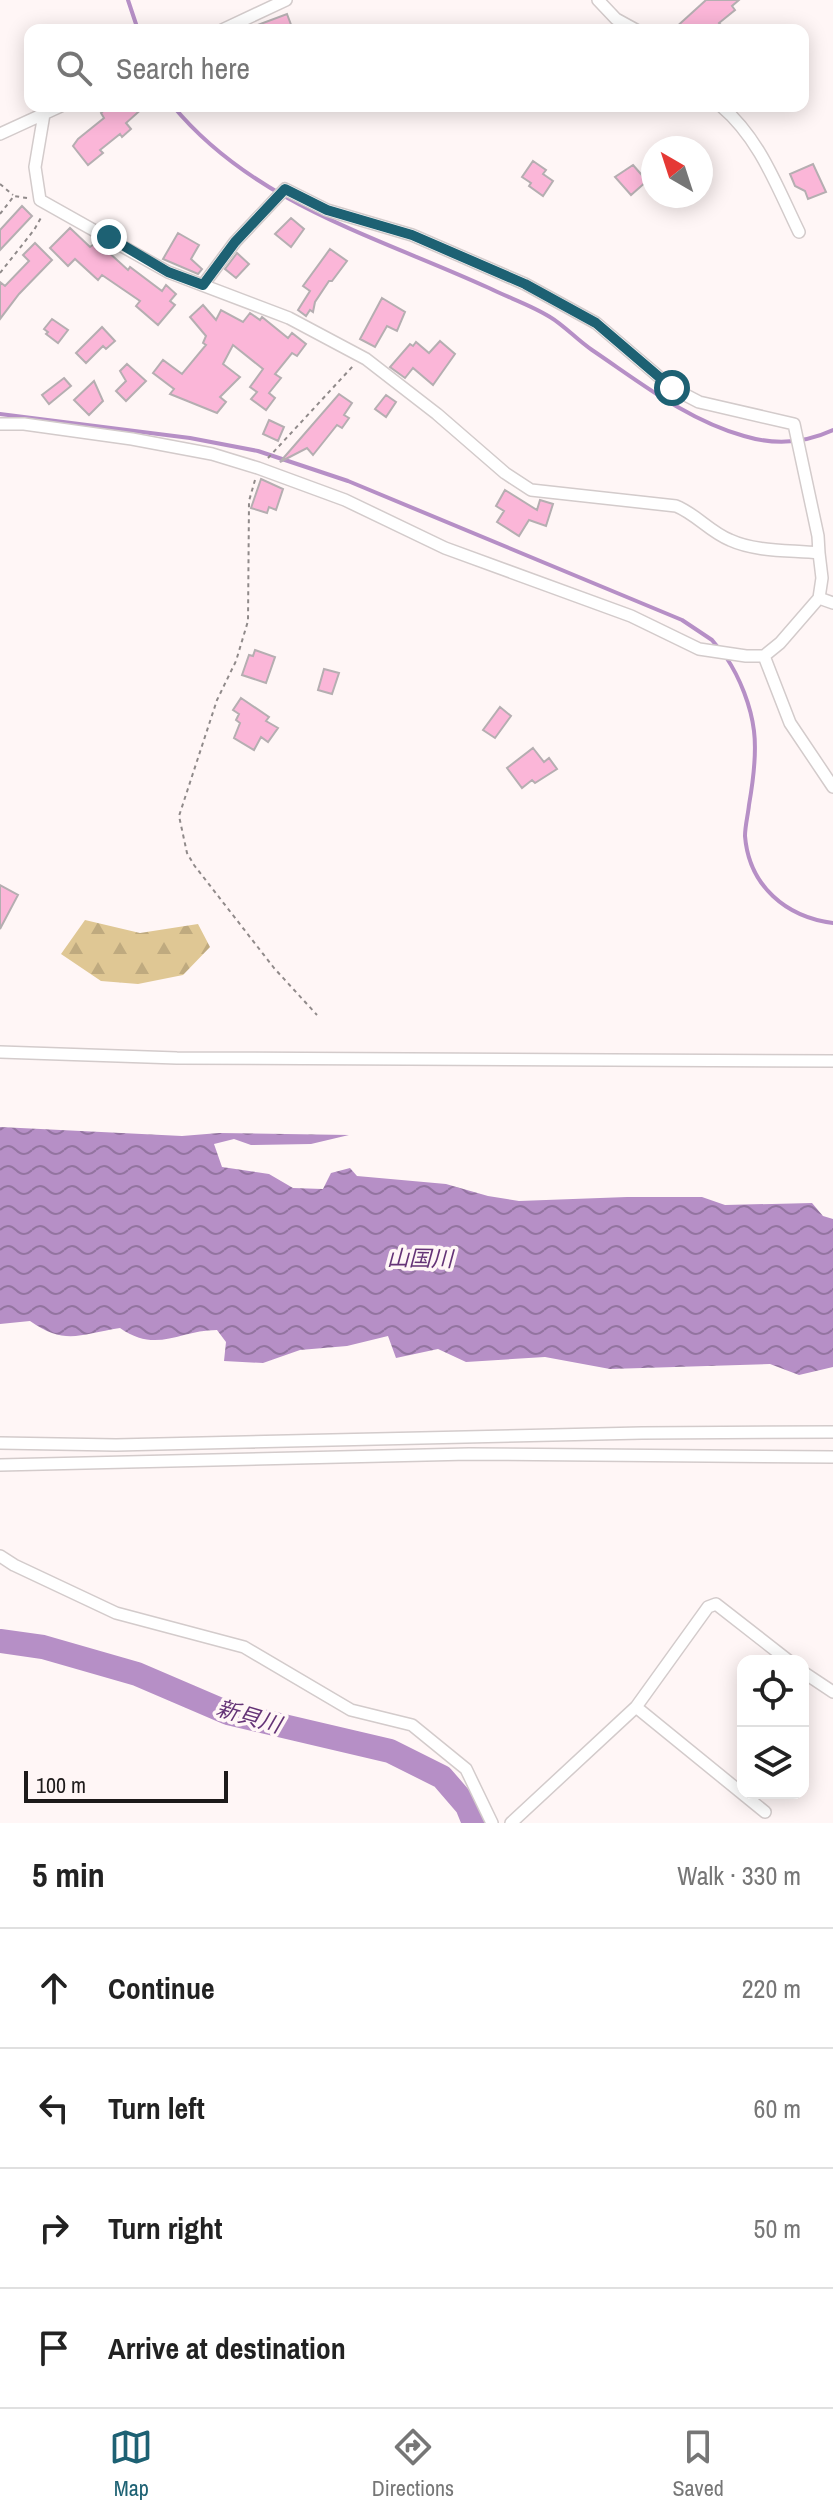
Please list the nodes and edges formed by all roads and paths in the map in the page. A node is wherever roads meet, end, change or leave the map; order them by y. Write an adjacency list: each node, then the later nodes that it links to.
1 (286, 0): 3 (street)
2 (598, 0): 4 (street)
3 (235, 24)
4 (625, 24)
5 (48, 112): 7 (street)
6 (728, 112): 13 (street)
7 (44, 114): 8 (street); 11 (street)
8 (0, 134)
9 (0, 184): 10 (path)
10 (14, 196): 11 (path); 12 (path)
11 (44, 202): 14 (path); 15 (street)
12 (0, 214)
13 (799, 232)
14 (0, 273)
15 (203, 285): 16 (street); 19 (street)
16 (366, 359): 18 (path); 19 (street)
17 (0, 424): 18 (street)
18 (258, 468): 22 (street); 24 (path)
19 (819, 553): 20 (street)
20 (819, 598): 21 (street); 22 (street)
21 (833, 603)
22 (764, 656): 23 (street)
23 (833, 787)
24 (317, 1015)
25 (0, 1052): 26 (street)
26 (833, 1061)
27 (833, 1432): 28 (street)
28 (0, 1443)
29 (833, 1457): 30 (street)
30 (0, 1465)
31 (0, 1556): 37 (street)
32 (781, 1655): 35 (street)
33 (809, 1676): 34 (street)
34 (833, 1692)
35 (636, 1707): 36 (street); 38 (street)
36 (765, 1812)
37 (492, 1823)
38 (511, 1823)

